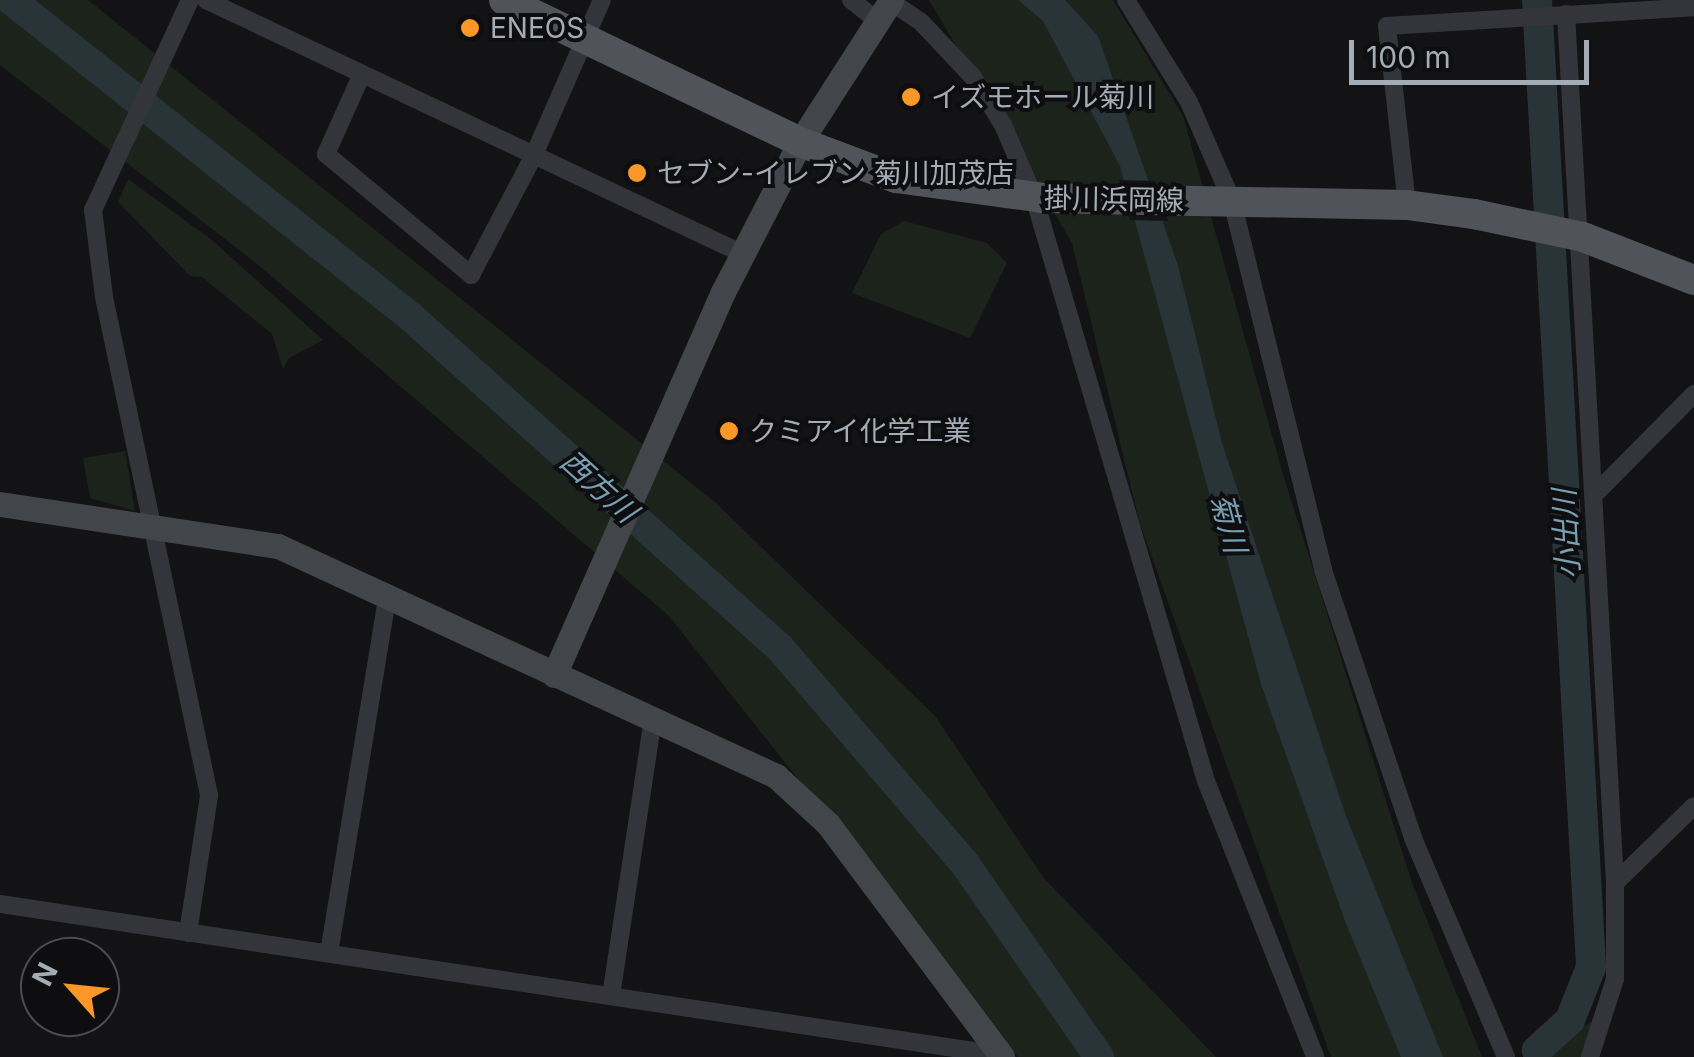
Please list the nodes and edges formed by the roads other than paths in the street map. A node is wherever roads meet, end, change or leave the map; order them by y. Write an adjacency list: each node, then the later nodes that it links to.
1 (190, 0): 24 (street)
2 (206, 0): 12 (street)
3 (504, 0): 11 (main road, 掛川浜岡線)
4 (602, 0): 11 (street)
5 (851, 0): 8 (street)
6 (1126, 0): 16 (street)
7 (1694, 6): 10 (street)
8 (887, 8): 13 (street); 15 (street)
9 (1515, 8): 10 (street); 17 (street)
10 (1566, 14): 18 (street)
11 (584, 38): 13 (main road, 掛川浜岡線); 14 (street)
12 (362, 74): 14 (street); 14 (street)
13 (800, 142): 15 (main road, 掛川浜岡線); 19 (street)
14 (533, 158): 19 (street)
15 (1039, 198): 16 (main road, 掛川浜岡線); 35 (street)
16 (1232, 202): 17 (main road, 掛川浜岡線); 36 (street)
17 (1408, 206): 18 (main road, 掛川浜岡線)
18 (1578, 236): 20 (main road, 掛川浜岡線); 22 (street)
19 (742, 254): 26 (street)
20 (1694, 280)
21 (1694, 394): 22 (street)
22 (1596, 494): 29 (street)
23 (0, 504): 24 (street)
24 (151, 527): 25 (street); 31 (street)
25 (388, 593): 26 (street); 32 (street)
26 (554, 675): 27 (street)
27 (653, 718): 33 (street); 34 (street)
28 (1694, 806): 29 (street)
29 (1615, 883): 37 (street)
30 (0, 904): 31 (street)
31 (188, 933): 32 (street)
32 (328, 953): 33 (street)
33 (611, 996): 34 (street)
34 (1001, 1056)
35 (1315, 1057)
36 (1506, 1057)
37 (1590, 1057)

